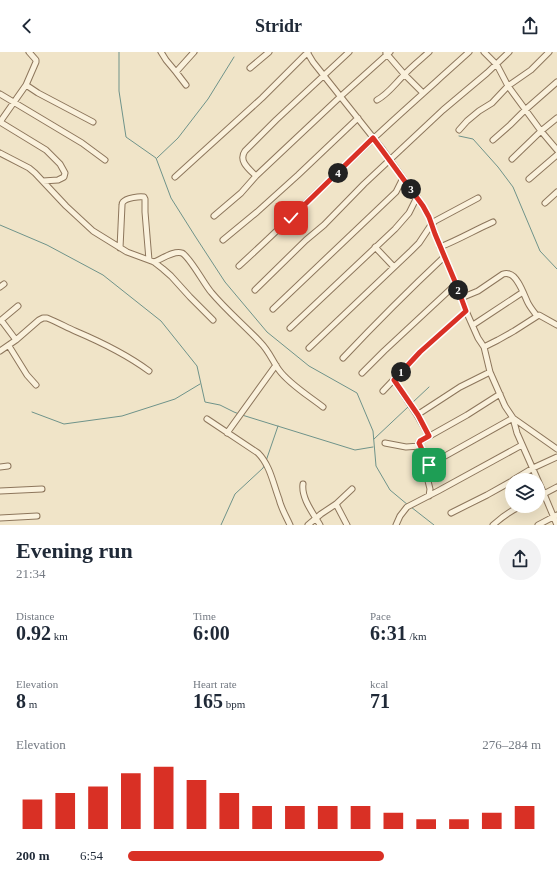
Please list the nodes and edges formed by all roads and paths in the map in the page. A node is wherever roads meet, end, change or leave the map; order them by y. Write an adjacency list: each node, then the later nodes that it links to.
1 (29, 52): 19 (street)
2 (161, 52): 15 (street)
3 (194, 52): 15 (street)
4 (269, 52): 14 (street)
5 (308, 52): 17 (street); 43 (street)
6 (349, 52): 17 (street)
7 (429, 52): 16 (street)
8 (469, 52): 22 (street)
9 (484, 52): 13 (street)
10 (509, 52): 13 (street)
11 (549, 52): 21 (street)
12 (387, 53): 16 (street); 24 (street)
13 (497, 65): 21 (street); 41 (street)
14 (250, 68)
15 (176, 72): 20 (street)
16 (404, 74): 22 (street); 25 (street)
17 (324, 75): 24 (street); 42 (street)
18 (557, 82): 27 (street)
19 (26, 85): 26 (street); 31 (street)
20 (186, 85)
21 (508, 86): 27 (street); 32 (street)
22 (423, 93): 34 (street)
23 (0, 94): 26 (street)
24 (341, 96): 28 (street); 42 (street)
25 (378, 100)
26 (13, 102): 30 (street); 40 (street)
27 (525, 110): 33 (street); 35 (street)
28 (358, 118): 34 (street); 54 (street)
29 (557, 118): 33 (street)
30 (0, 122): 46 (street)
31 (93, 122)
32 (459, 130)
33 (541, 131): 36 (street); 39 (street)
34 (373, 138): 41 (street); 60 (street)
35 (493, 140)
36 (557, 150)
37 (0, 153): 46 (street)
38 (557, 155): 45 (street)
39 (512, 159)
40 (104, 160)
41 (390, 160): 44 (street); 63 (street)
42 (256, 176): 51 (street)
43 (175, 177)
44 (403, 178): 48 (street); 67 (street)
45 (529, 179)
46 (43, 181): 57 (street)
47 (557, 192): 50 (street)
48 (417, 197): 53 (street); 55 (street)
49 (478, 198): 53 (street)
50 (545, 203)
51 (214, 216)
52 (493, 222): 56 (street)
53 (431, 225): 56 (street); 61 (street)
54 (222, 240)
55 (375, 247): 61 (street); 74 (street)
56 (440, 247): 58 (street)
57 (120, 248): 59 (street); 59 (street)
58 (444, 257): 62 (street); 80 (street)
59 (152, 261): 71 (street); 81 (street)
60 (239, 266)
61 (394, 267): 78 (street)
62 (456, 284): 65 (street); 84 (street)
63 (255, 290)
64 (523, 292): 65 (street); 69 (street); 72 (street)
65 (461, 298): 68 (street)
66 (18, 306): 70 (street)
67 (274, 309)
68 (466, 311): 72 (street); 85 (street)
69 (537, 316): 73 (street); 77 (street)
70 (1, 320): 75 (street)
71 (213, 320)
72 (473, 325): 77 (street)
73 (557, 325)
74 (290, 328)
75 (16, 340): 76 (street); 82 (street)
76 (9, 346): 79 (street); 86 (street)
77 (484, 346): 83 (street)
78 (308, 348)
79 (0, 351)
80 (343, 358)
81 (276, 365): 89 (street); 93 (street)
82 (149, 371)
83 (490, 372): 88 (street); 90 (street)
84 (362, 373)
85 (394, 380): 87 (street); 90 (street)
86 (36, 385)
87 (383, 391)
88 (500, 394): 91 (street); 94 (street)
89 (323, 407)
90 (418, 415): 94 (street)
91 (513, 418): 96 (street); 98 (street); 100 (street)
92 (207, 420): 93 (street)
93 (227, 433): 122 (street)
94 (429, 436): 97 (street)
95 (385, 443): 97 (street)
96 (522, 445): 103 (street); 113 (street)
97 (420, 446): 100 (street)
98 (557, 449)
99 (557, 457): 103 (street)
100 (429, 465): 113 (street)
101 (8, 466): 102 (street)
102 (0, 467)
103 (533, 468): 104 (street); 105 (street)
104 (525, 473)
105 (535, 473)
106 (303, 484): 121 (street)
107 (505, 485): 116 (street)
108 (557, 487): 112 (street)
109 (352, 489): 115 (street)
110 (42, 490): 111 (street)
111 (0, 491)
112 (545, 493)
113 (429, 496): 126 (street)
114 (545, 496): 119 (street)
115 (336, 504): 121 (street); 125 (street)
116 (450, 513)
117 (508, 513): 127 (street)
118 (37, 516): 120 (street)
119 (555, 516): 128 (street); 129 (street)
120 (0, 518)
121 (316, 518): 123 (street); 124 (street)
122 (290, 525)
123 (308, 525)
124 (320, 525)
125 (347, 525)
126 (396, 525)
127 (493, 525)
128 (538, 525)
129 (557, 525)

